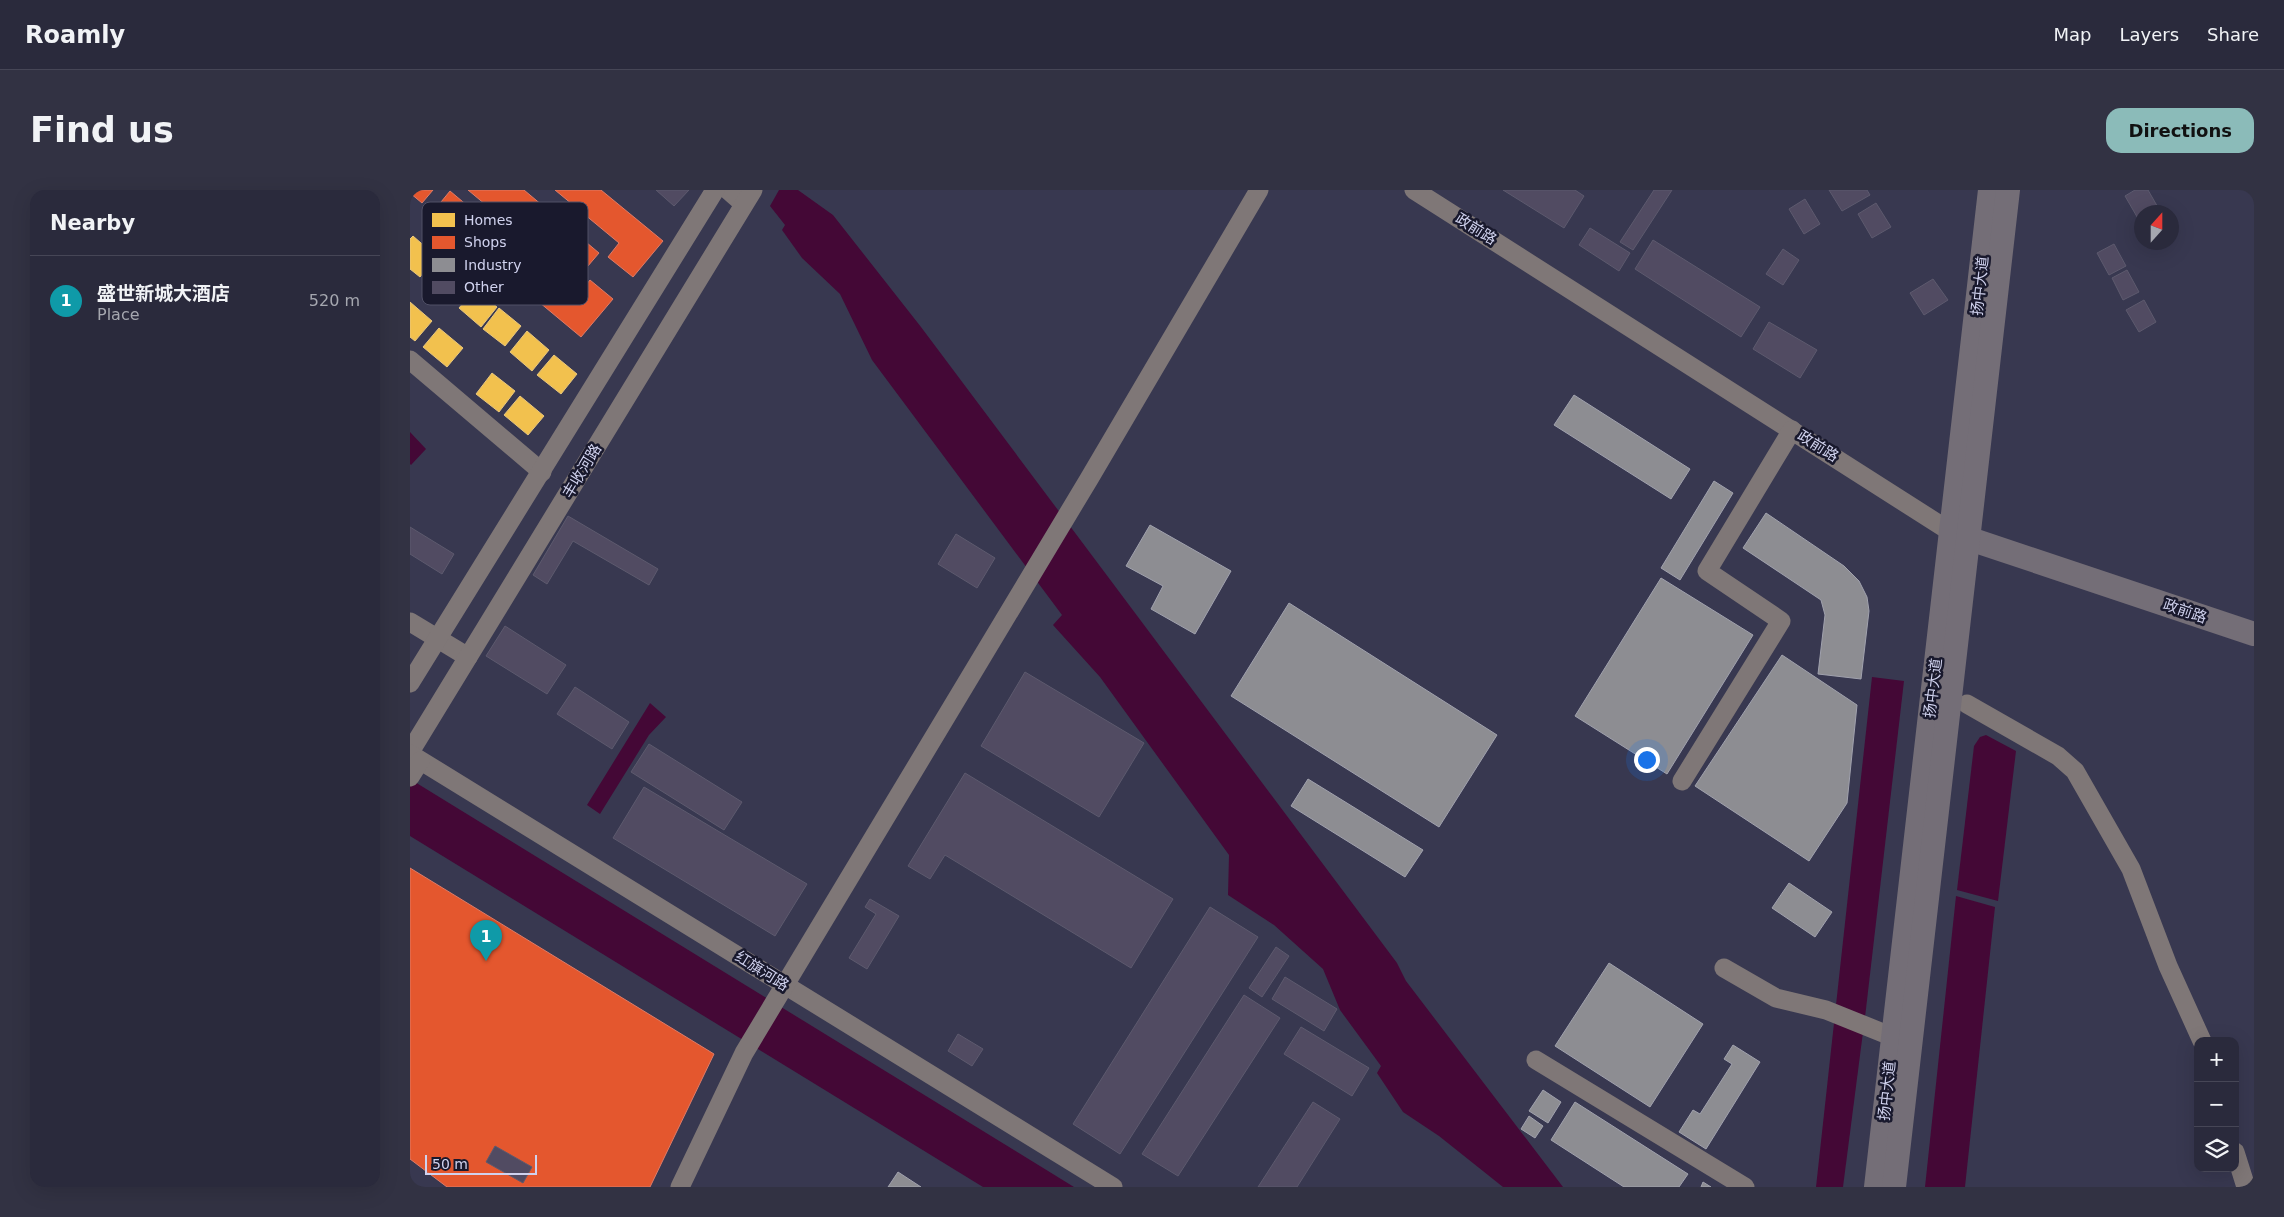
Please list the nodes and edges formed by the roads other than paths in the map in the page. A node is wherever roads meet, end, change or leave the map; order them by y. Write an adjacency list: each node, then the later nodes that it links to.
1 (715, 190): 8 (street)
2 (728, 190): 7 (street)
3 (1259, 190): 23 (street)
4 (1414, 190): 11 (street, 政前路)
5 (1990, 190): 13 (main road, 扬中大道)
6 (2008, 190): 13 (main road, 扬中大道)
7 (749, 197): 9 (street, 丰收河路)
8 (645, 305): 9 (street); 12 (street)
9 (672, 322): 17 (street, 丰收河路)
10 (410, 360): 12 (street)
11 (1792, 430): 13 (street, 政前路); 21 (street)
12 (542, 472): 16 (street)
13 (1959, 535): 15 (main road, 政前路); 24 (main road, 扬中大道); 32 (main road, 扬中大道)
14 (410, 622): 16 (street)
15 (2254, 634)
16 (438, 639): 17 (street); 18 (street)
17 (468, 657): 20 (street, 丰收河路)
18 (410, 683)
19 (1967, 704): 25 (street)
20 (413, 763): 23 (street, 红旗河路)
21 (1682, 781)
22 (1724, 968): 24 (street)
23 (783, 989): 28 (street); 29 (street, 红旗河路)
24 (1893, 1037): 31 (main road, 扬中大道)
25 (2200, 1037)
26 (1536, 1060): 30 (street)
27 (2239, 1165): 33 (street)
28 (680, 1187)
29 (1113, 1187)
30 (1745, 1187)
31 (1876, 1187)
32 (1894, 1187)
33 (2246, 1187)

